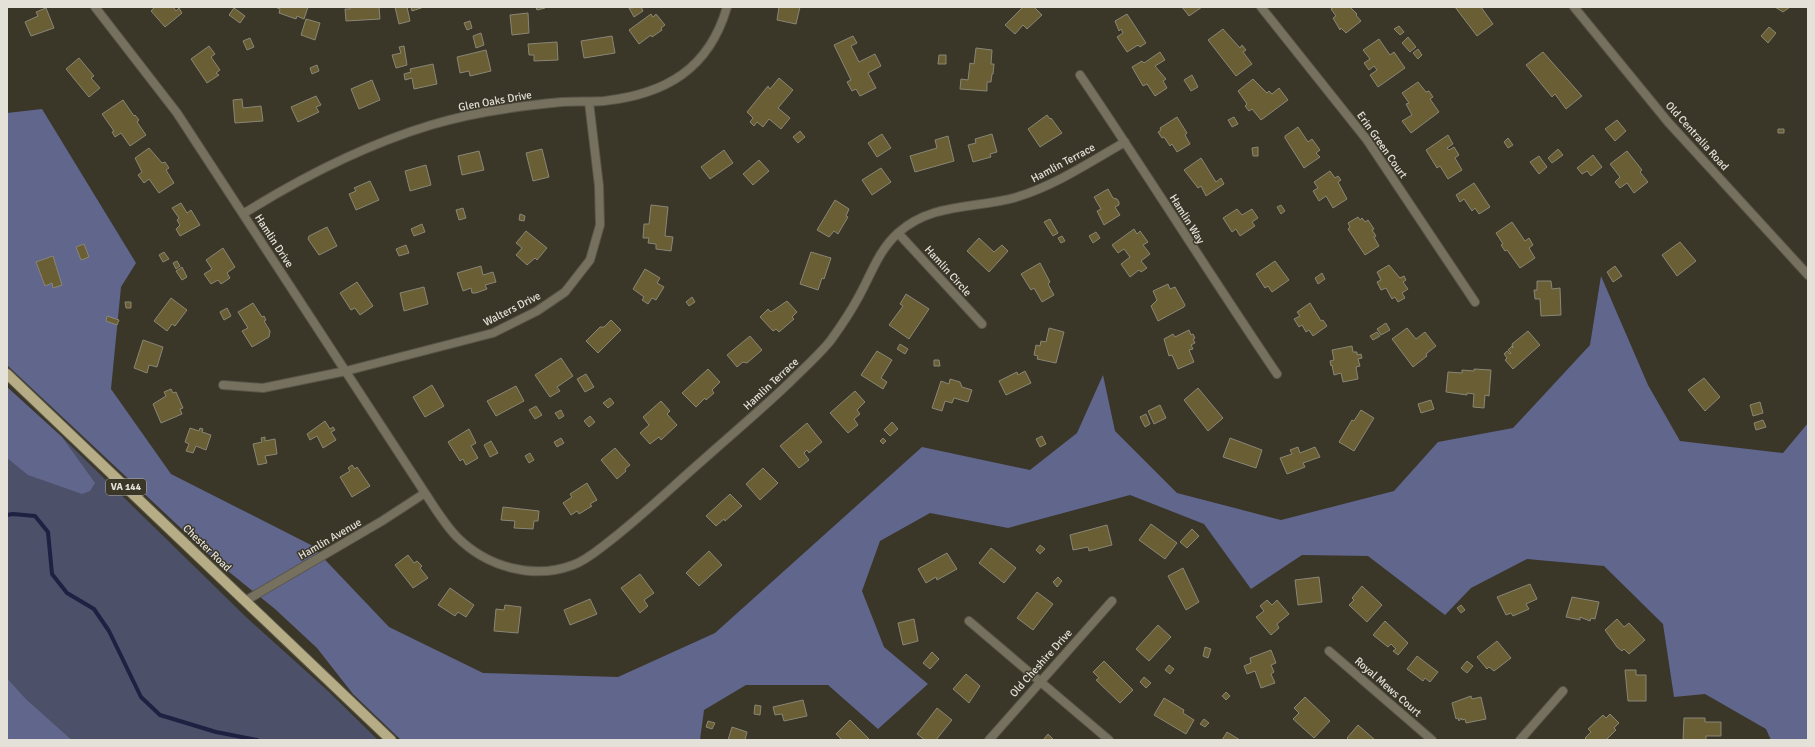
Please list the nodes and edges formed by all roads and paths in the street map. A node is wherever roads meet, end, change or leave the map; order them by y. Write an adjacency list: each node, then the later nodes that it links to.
1 (95, 7): 8 (street, Hamlin Drive)
2 (727, 7): 6 (street, Glen Oaks Drive)
3 (1261, 7): 11 (street, Erin Green Court)
4 (1574, 7): 10 (street, Old Centralia Road)
5 (1080, 75): 7 (street, Hamlin Way)
6 (589, 102): 8 (street, Glen Oaks Drive); 13 (street, Walters Drive)
7 (1125, 142): 9 (street, Hamlin Terrace); 15 (street, Hamlin Way)
8 (243, 214): 13 (street, Hamlin Drive)
9 (898, 233): 12 (street, Hamlin Circle); 17 (street, Hamlin Terrace)
10 (1808, 275)
11 (1475, 302)
12 (982, 324)
13 (346, 371): 16 (street, Walters Drive); 17 (street, Hamlin Drive)
14 (7, 374): 19 (main road, Chester Road / VA 144)
15 (1277, 374)
16 (223, 385)
17 (425, 493): 19 (street, Hamlin Avenue)
18 (1112, 600): 22 (street, Old Cheshire Drive)
19 (246, 601): 24 (main road, Chester Road / VA 144)
20 (969, 621): 22 (street)
21 (1329, 651): 27 (street, Royal Mews Court)
22 (1039, 682): 25 (street, Old Cheshire Drive); 26 (street)
23 (1562, 691): 28 (street)
24 (391, 740)
25 (988, 740)
26 (1109, 740)
27 (1432, 740)
28 (1520, 740)

